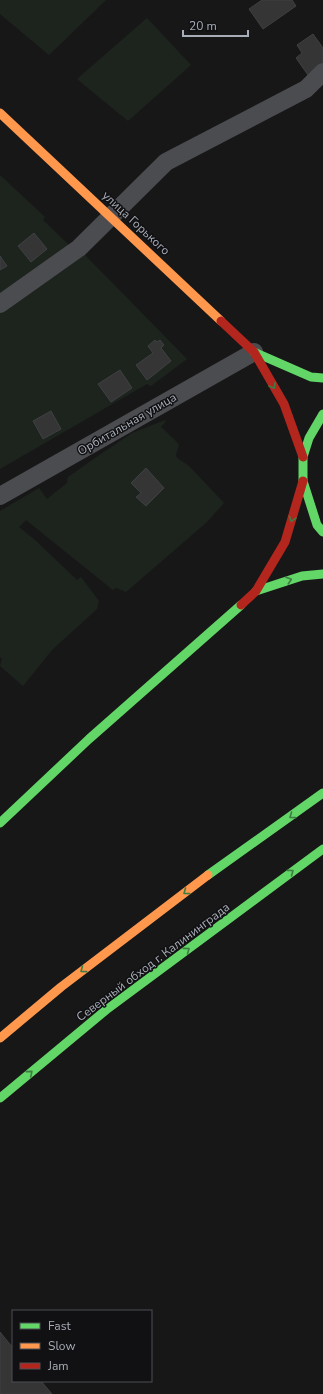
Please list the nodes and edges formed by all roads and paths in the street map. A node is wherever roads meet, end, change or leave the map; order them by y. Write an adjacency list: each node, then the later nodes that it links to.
1 (323, 72): 3 (street)
2 (0, 113): 3 (main road, улица Горького)
3 (111, 216): 4 (street); 5 (main road, улица Горького)
4 (0, 304)
5 (254, 352): 6 (main road); 8 (main road, one-way to 8); 10 (street, Орбитальная улица)
6 (323, 378)
7 (323, 414): 8 (main road)
8 (303, 457): 9 (main road)
9 (303, 481): 11 (main road); 13 (main road, one-way to 13)
10 (0, 496)
11 (323, 532)
12 (323, 574): 13 (main road, one-way to 12)
13 (256, 591): 15 (main road)
14 (323, 793): 17 (main road, one-way to 17)
15 (0, 823)
16 (323, 848): 18 (main road, Северный обход г. Калининграда, one-way to 16)
17 (0, 1038)
18 (0, 1098)

